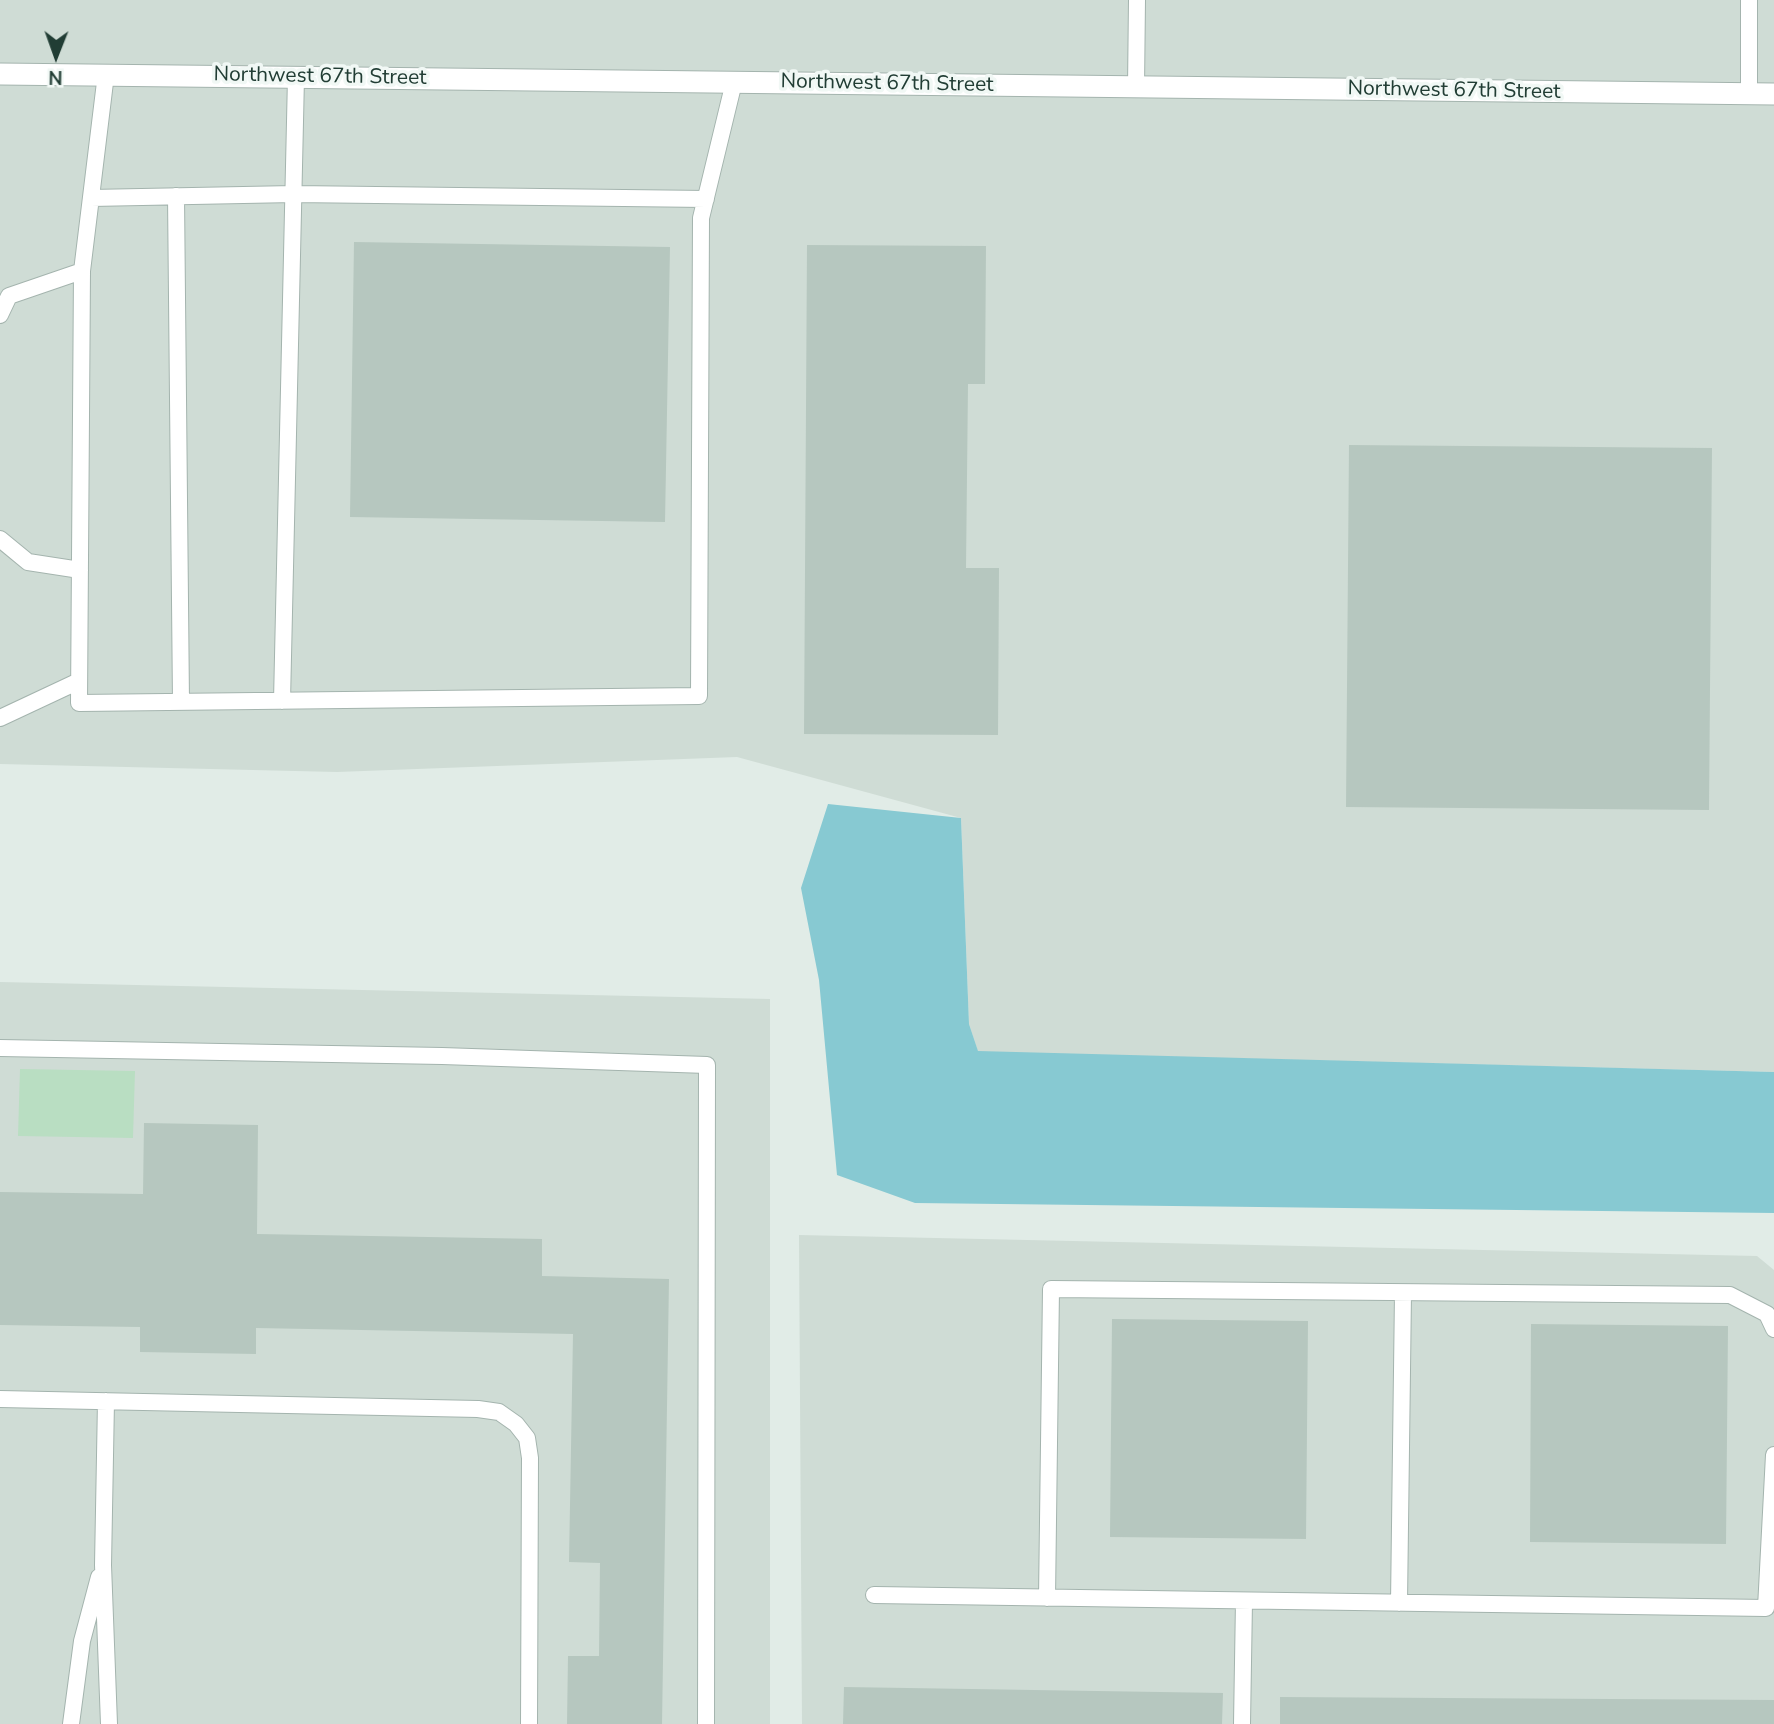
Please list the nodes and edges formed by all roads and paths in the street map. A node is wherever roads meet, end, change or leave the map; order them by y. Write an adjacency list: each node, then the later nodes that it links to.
1 (1137, 0): 7 (lane)
2 (1749, 0): 8 (lane)
3 (0, 74): 4 (street, Northwest 67th Street)
4 (106, 75): 5 (street, Northwest 67th Street); 12 (lane)
5 (296, 77): 6 (street, Northwest 67th Street); 10 (lane)
6 (734, 82): 7 (street, Northwest 67th Street); 13 (lane)
7 (1136, 87): 8 (street, Northwest 67th Street)
8 (1749, 94): 9 (street, Northwest 67th Street)
9 (1774, 94)
10 (294, 194): 11 (lane); 13 (lane); 19 (lane)
11 (176, 196): 12 (lane); 20 (lane)
12 (91, 198): 14 (lane)
13 (706, 199): 19 (lane)
14 (82, 271): 15 (lane); 17 (lane)
15 (0, 314)
16 (0, 540): 17 (lane)
17 (80, 570): 18 (lane)
18 (79, 681): 20 (lane); 21 (lane)
19 (282, 701): 20 (lane)
20 (181, 702)
21 (0, 718)
22 (0, 1048): 36 (lane)
23 (1404, 1293): 24 (lane); 30 (lane); 32 (lane)
24 (1774, 1329)
25 (0, 1399): 26 (lane)
26 (106, 1402): 28 (lane); 35 (lane)
27 (1774, 1455): 32 (lane)
28 (103, 1564): 33 (lane); 34 (lane)
29 (874, 1595): 30 (lane)
30 (1047, 1598): 31 (lane)
31 (1244, 1601): 32 (lane); 37 (lane)
32 (1399, 1603)
33 (71, 1724)
34 (109, 1724)
35 (529, 1724)
36 (706, 1724)
37 (1242, 1724)

